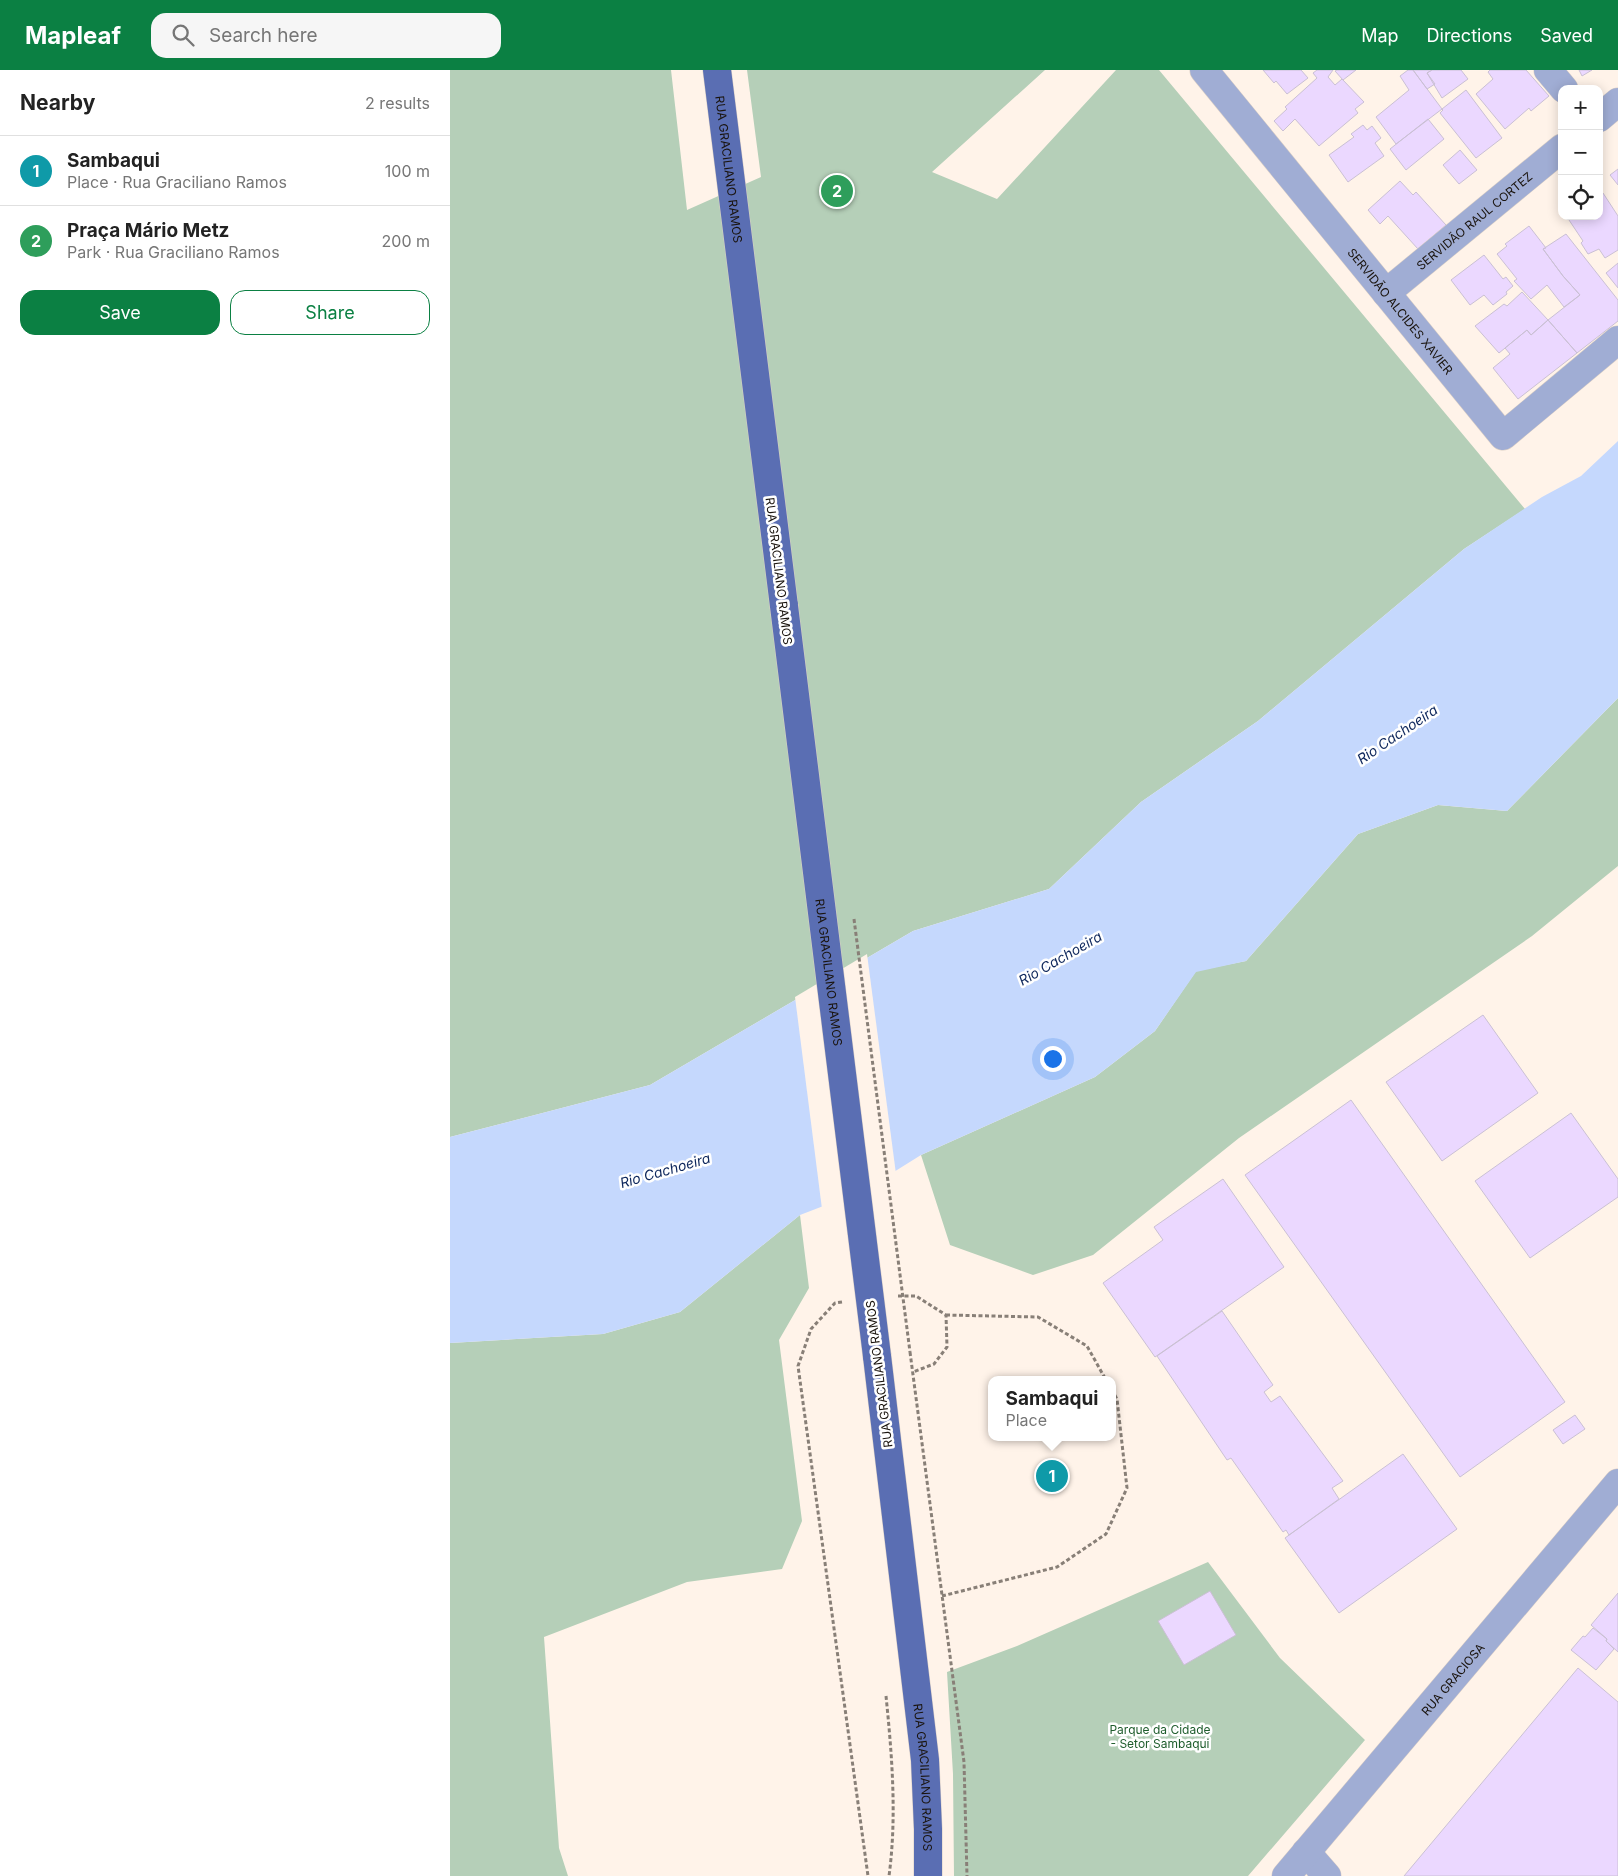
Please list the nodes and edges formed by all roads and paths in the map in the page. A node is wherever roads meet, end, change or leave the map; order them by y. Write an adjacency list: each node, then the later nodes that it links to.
1 (718, 70): 21 (main road, RUA GRACILIANO RAMOS, bridge)
2 (1204, 70): 8 (street, SERVIDÃO ALCIDES XAVIER)
3 (1548, 70): 4 (street)
4 (1561, 85)
5 (1618, 102): 6 (street)
6 (1603, 115)
7 (1558, 151): 8 (street, SERVIDÃO RAUL CORTEZ)
8 (1386, 293): 9 (street, SERVIDÃO ALCIDES XAVIER)
9 (1618, 340)
10 (854, 918): 14 (path, bridge)
11 (898, 1296): 13 (path)
12 (844, 1302): 20 (path)
13 (946, 1315): 14 (path); 15 (path)
14 (913, 1372): 18 (path)
15 (1104, 1376)
16 (1116, 1397): 18 (path)
17 (1618, 1483): 19 (street, RUA GRACIOSA)
18 (942, 1596): 22 (path)
19 (1306, 1852): 23 (street, RUA GRACIOSA); 24 (street)
20 (868, 1876)
21 (928, 1876)
22 (967, 1876)
23 (1286, 1876)
24 (1327, 1876)

